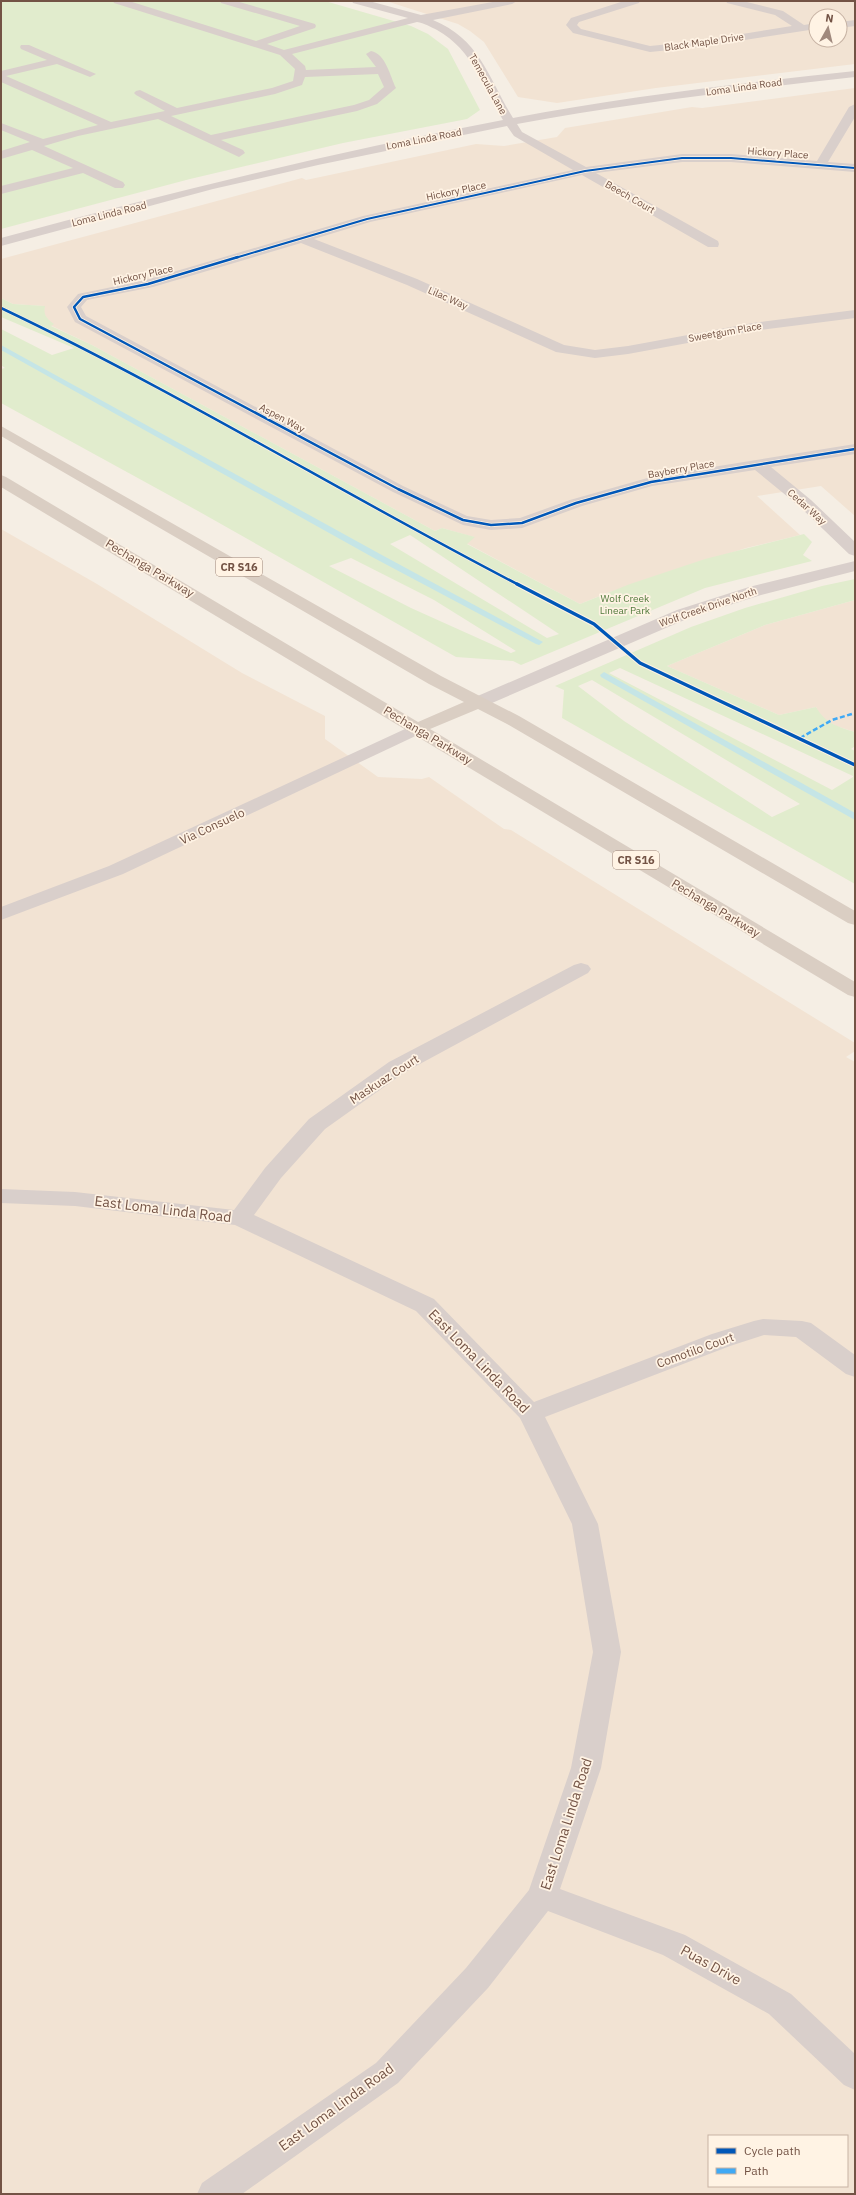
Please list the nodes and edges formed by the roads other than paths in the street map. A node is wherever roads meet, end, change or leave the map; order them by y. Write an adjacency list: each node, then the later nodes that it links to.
1 (118, 1): 15 (street)
2 (225, 1): 15 (street)
3 (357, 1): 12 (street, Temecula Lane)
4 (471, 1): 12 (street)
5 (488, 1): 10 (street)
6 (512, 1): 10 (street)
7 (635, 1): 14 (street, Black Maple Drive)
8 (731, 1): 11 (street)
9 (772, 1): 11 (street)
10 (500, 3): 12 (street)
11 (755, 7): 14 (street)
12 (417, 19): 17 (street); 29 (street, Temecula Lane)
13 (808, 27): 14 (street, Black Maple Drive)
14 (803, 28)
15 (256, 44): 17 (street)
16 (25, 47): 19 (street)
17 (284, 54): 22 (street)
18 (370, 54): 20 (street)
19 (58, 61): 21 (street); 24 (street)
20 (383, 70): 22 (street); 32 (street)
21 (90, 74)
22 (300, 74): 27 (street)
23 (855, 74): 29 (street, Loma Linda Road)
24 (2, 79): 31 (street)
25 (140, 93): 27 (street)
26 (855, 107): 36 (street)
27 (176, 112): 28 (street)
28 (159, 115): 31 (street); 32 (street)
29 (509, 122): 39 (street, Beech Court); 43 (street, Loma Linda Road)
30 (1, 126): 33 (street)
31 (110, 126): 33 (street)
32 (209, 139): 34 (street)
33 (37, 144): 35 (street); 38 (street)
34 (239, 153)
35 (1, 155)
36 (821, 164): 37 (street, Hickory Place); 39 (street, Hickory Place)
37 (855, 168)
38 (84, 169): 40 (street); 41 (street)
39 (585, 171): 42 (street, Hickory Place); 44 (street, Beech Court)
40 (118, 185)
41 (1, 190)
42 (301, 238): 45 (street, Hickory Place); 47 (street, Lilac Way)
43 (1, 242)
44 (713, 244)
45 (74, 308): 52 (street, Aspen Way)
46 (855, 314): 47 (street, Sweetgum Place)
47 (595, 354)
48 (1, 430): 55 (main road, CR S16)
49 (855, 449): 50 (street, Bayberry Place)
50 (759, 465): 52 (street, Bayberry Place); 53 (street, Cedar Way)
51 (1, 480): 56 (main road, Pechanga Parkway / CR S16)
52 (491, 525)
53 (855, 551)
54 (855, 566): 55 (street, Wolf Creek Drive North)
55 (479, 702): 56 (main road); 58 (main road, CR S16)
56 (418, 728): 57 (street, Via Consuelo); 60 (main road, Pechanga Parkway / CR S16)
57 (1, 914)
58 (855, 918)
59 (581, 969): 62 (street, Maskuaz Court)
60 (855, 991)
61 (1, 1196): 62 (street, East Loma Linda Road)
62 (240, 1218): 64 (street, East Loma Linda Road)
63 (855, 1368): 64 (street, Comotilo Court)
64 (530, 1413): 65 (street, East Loma Linda Road)
65 (542, 1896): 66 (street, Puas Drive); 67 (street, East Loma Linda Road)
66 (855, 2075)
67 (214, 2194)

